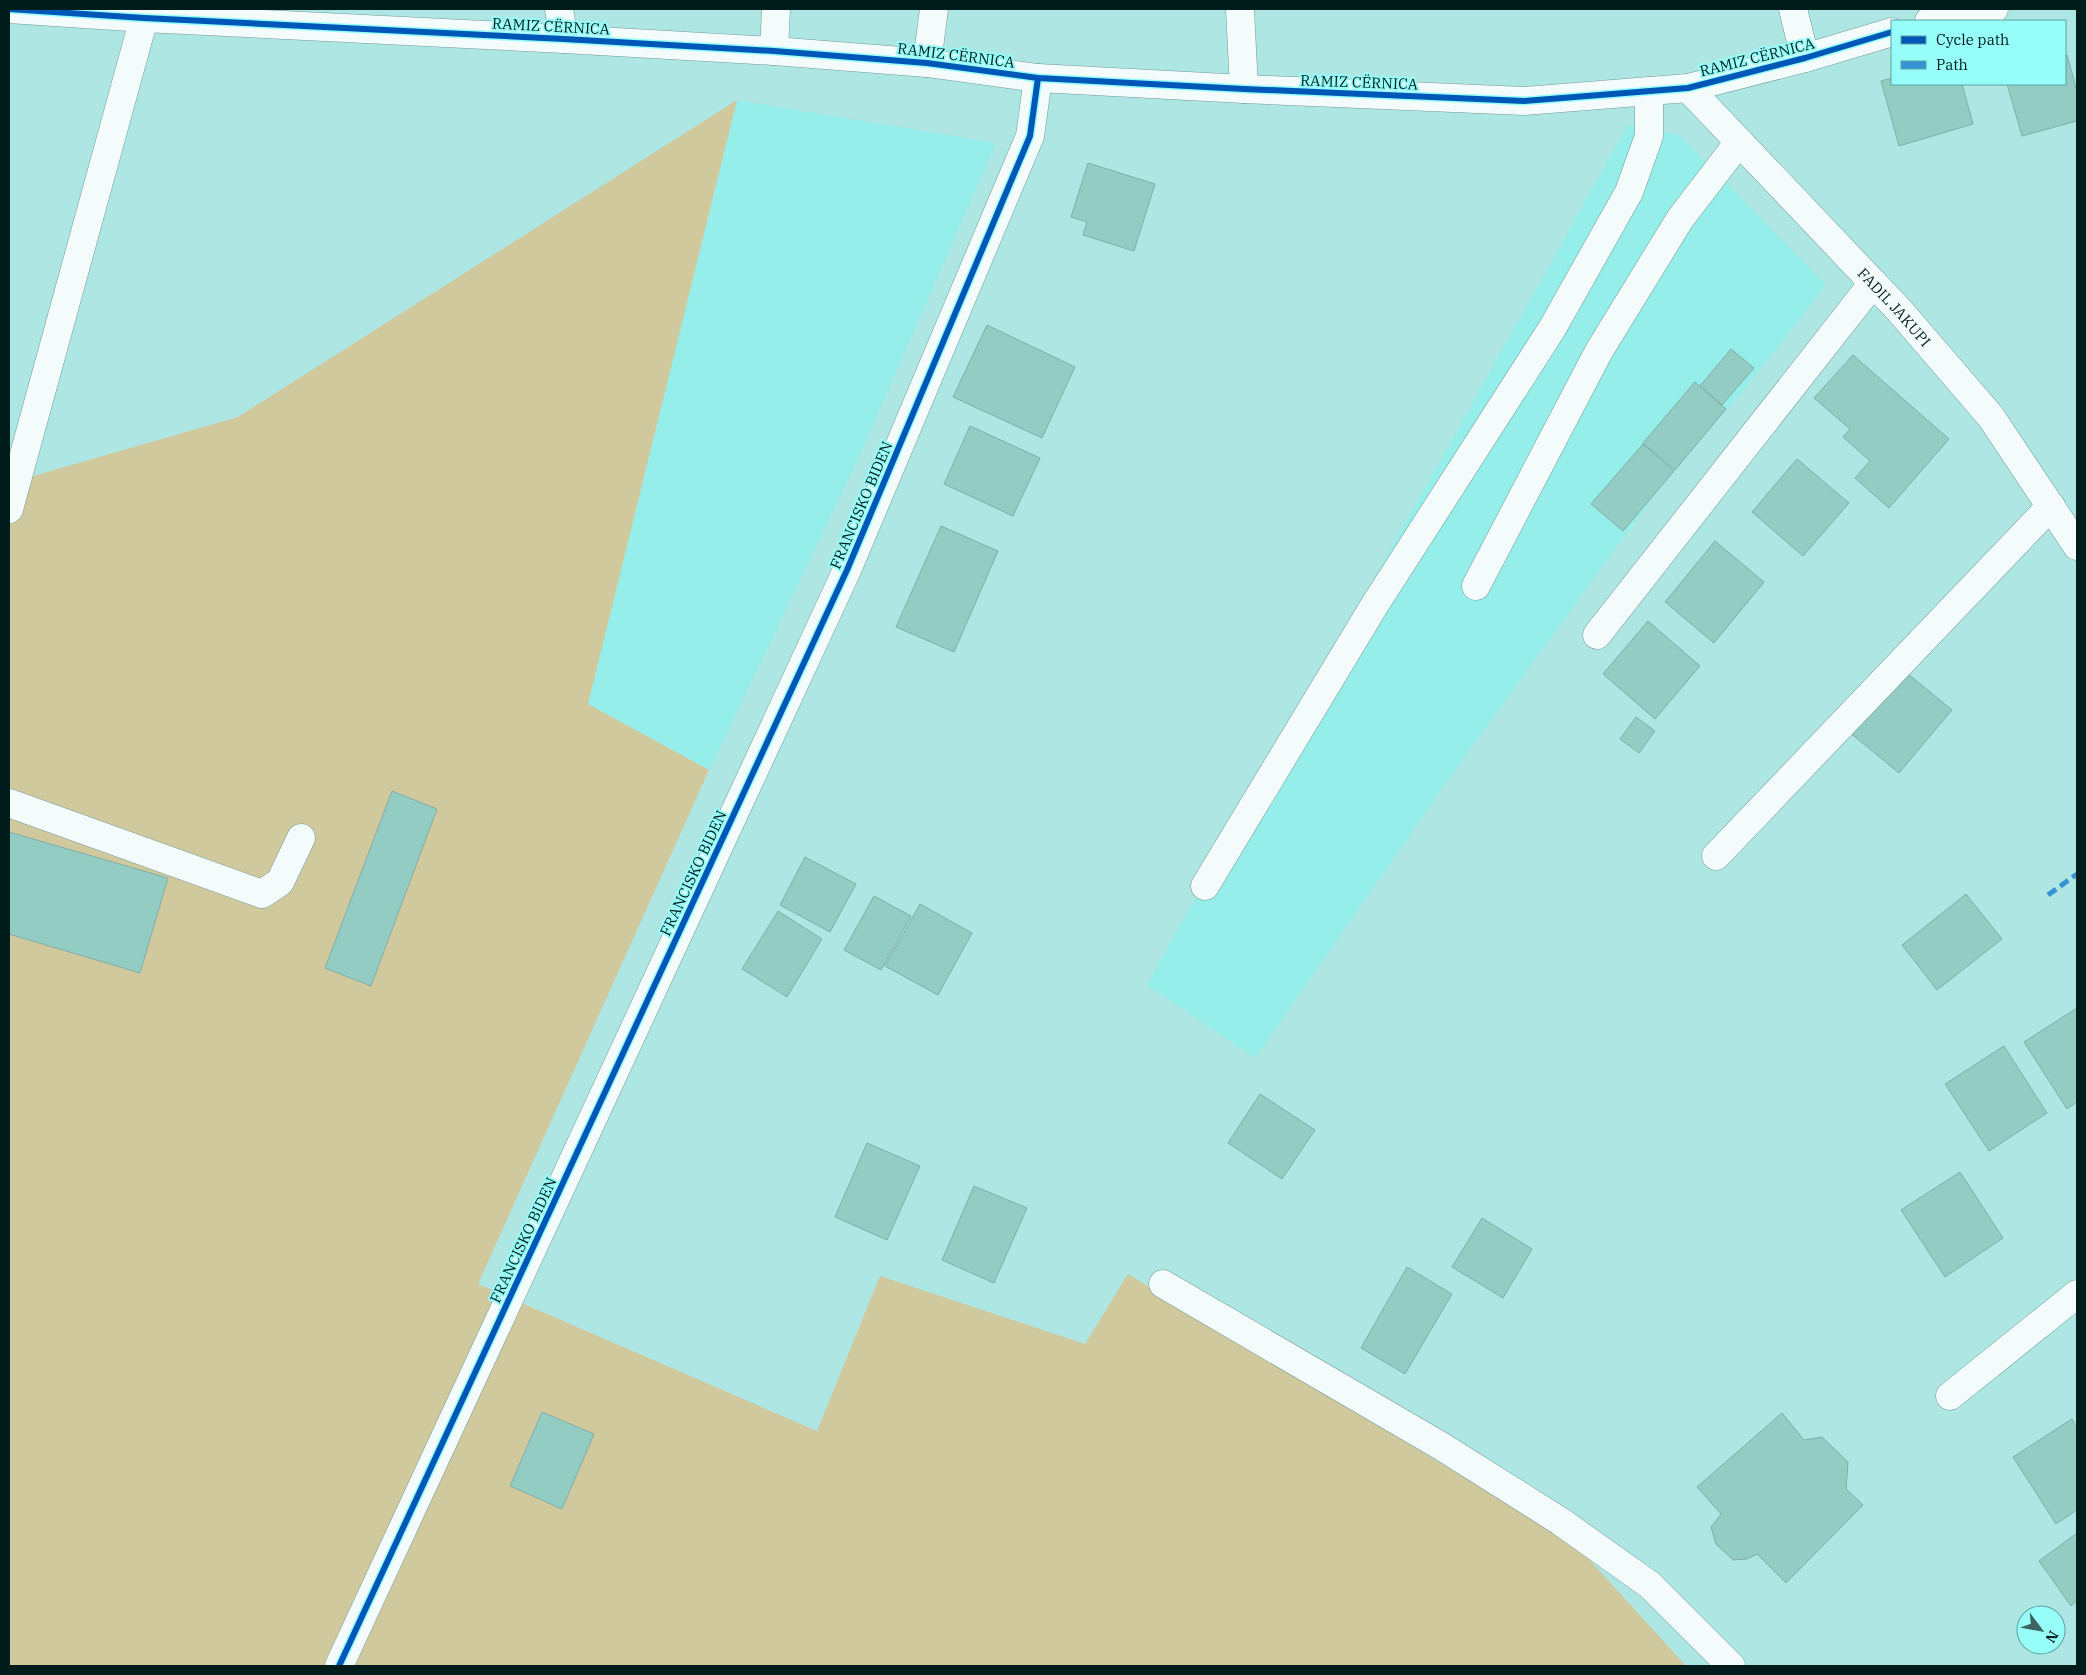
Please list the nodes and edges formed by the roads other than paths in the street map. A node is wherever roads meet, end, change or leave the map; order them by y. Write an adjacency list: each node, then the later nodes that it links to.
1 (9, 9): 8 (street, RAMIZ CËRNICA)
2 (559, 9): 11 (street)
3 (776, 9): 12 (street)
4 (934, 9): 14 (street, RAMIZ CËRNICA)
5 (1240, 9): 17 (street)
6 (1793, 9): 13 (street)
7 (1994, 9): 9 (street)
8 (144, 18): 11 (street, RAMIZ CËRNICA); 22 (street)
9 (1935, 20)
10 (1891, 32): 13 (street, RAMIZ CËRNICA)
11 (564, 39): 12 (street, RAMIZ CËRNICA)
12 (774, 51): 14 (street, RAMIZ CËRNICA)
13 (1805, 58): 16 (street, RAMIZ CËRNICA)
14 (927, 63): 15 (street, RAMIZ CËRNICA)
15 (1038, 78): 17 (street, RAMIZ CËRNICA); 33 (street, FRANCISKO BIDEN)
16 (1688, 88): 18 (street, RAMIZ CËRNICA); 19 (street, FADIL JAKUPI)
17 (1244, 90): 18 (street, RAMIZ CËRNICA)
18 (1649, 91): 29 (street)
19 (1739, 142): 20 (street, FADIL JAKUPI); 24 (street)
20 (1873, 284): 21 (street, FADIL JAKUPI); 25 (street)
21 (2051, 506): 23 (street, FADIL JAKUPI); 28 (street)
22 (9, 509)
23 (2077, 546)
24 (1476, 586)
25 (1597, 635)
26 (9, 804): 27 (street)
27 (301, 838)
28 (1716, 856)
29 (1206, 886)
30 (1163, 1284): 34 (street)
31 (2077, 1294): 32 (street)
32 (1950, 1396)
33 (339, 1666)
34 (1732, 1666)

